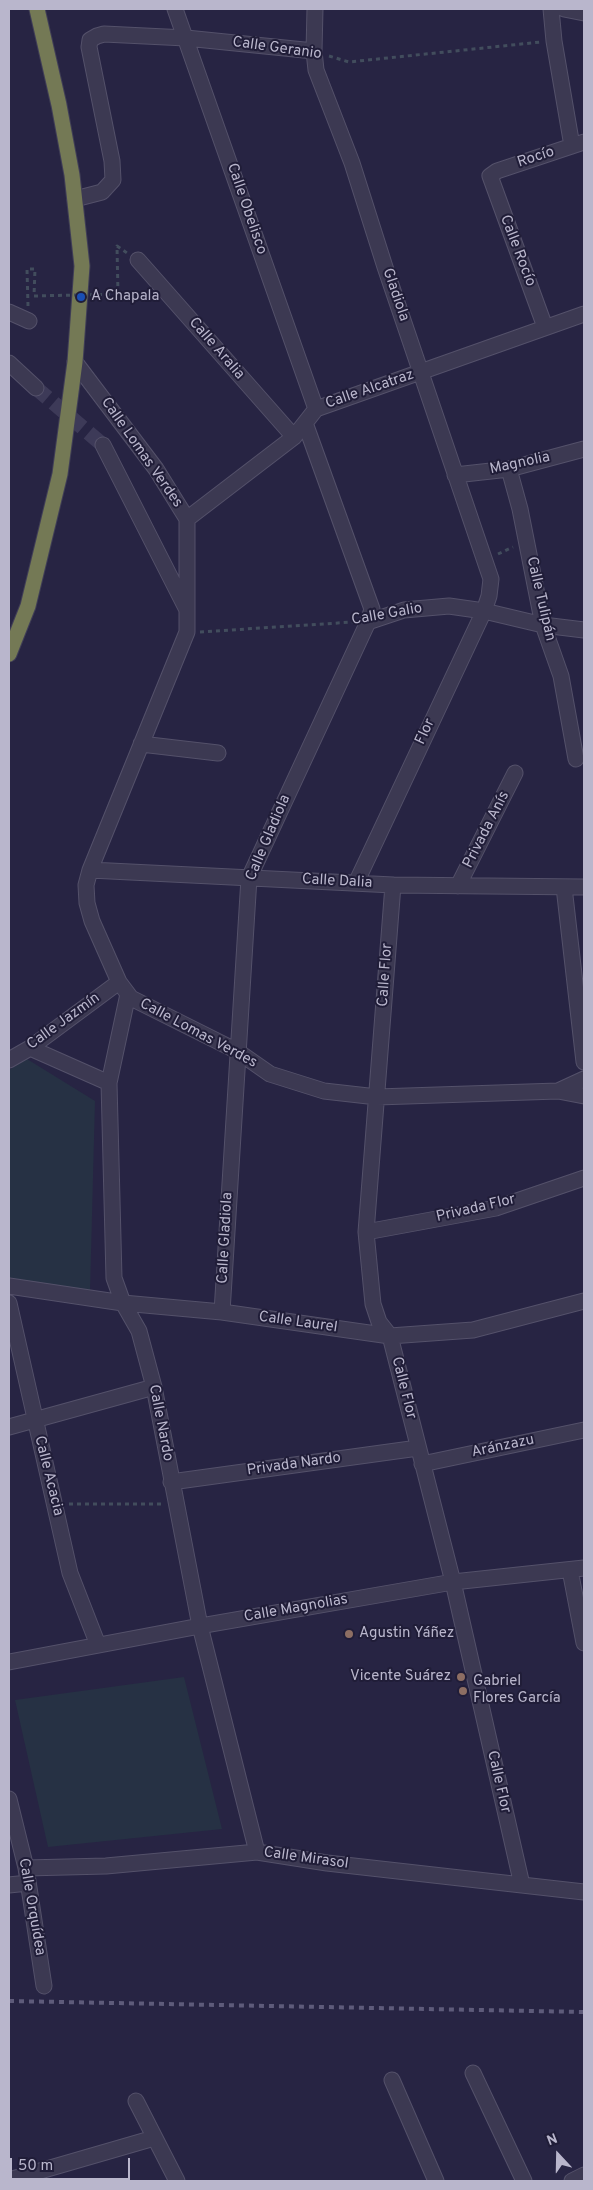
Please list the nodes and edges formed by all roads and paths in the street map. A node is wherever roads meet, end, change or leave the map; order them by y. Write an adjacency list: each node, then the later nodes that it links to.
1 (37, 9): 12 (highway)
2 (176, 9): 7 (street, Calle Obelisco)
3 (315, 9): 9 (street, Gladiola)
4 (551, 9): 8 (street)
5 (564, 9): 6 (street)
6 (584, 13)
7 (186, 38): 9 (street, Calle Geranio); 12 (street, Calle Geranio); 22 (street, Calle Obelisco)
8 (554, 41): 9 (path, Calle Geranio); 10 (street)
9 (314, 51): 20 (street, Gladiola)
10 (578, 144): 11 (street, Rocío)
11 (490, 176): 17 (street, Calle Rocío)
12 (75, 199): 19 (highway)
13 (138, 260): 16 (path, bridge); 24 (street, Calle Aralia)
14 (9, 312): 16 (street)
15 (584, 314): 17 (street, Calle Alcatraz)
16 (29, 322)
17 (546, 327): 20 (street, Calle Alcatraz)
18 (9, 362): 21 (street)
19 (75, 362): 29 (street, Calle Lomas Verdes); 39 (highway)
20 (421, 372): 22 (street, Calle Alcatraz); 28 (street, Gladiola)
21 (36, 388)
22 (316, 409): 23 (street, Calle Alcatraz)
23 (304, 423): 24 (street, Calle Alcatraz); 35 (street, Calle Gladiola)
24 (294, 437): 29 (street, Calle Alcatraz)
25 (103, 445): 33 (street, Calle Lomas Verdes)
26 (584, 449): 27 (street, Magnolia)
27 (508, 469): 28 (street, Magnolia); 30 (street, Calle Tulipán)
28 (455, 475): 31 (street, Gladiola)
29 (187, 519): 33 (street, Calle Lomas Verdes)
30 (526, 541): 31 (path); 36 (street, Calle Tulipán)
31 (485, 562): 32 (street, Gladiola)
32 (491, 579): 34 (street, Flor)
33 (188, 611): 38 (street, Calle Lomas Verdes)
34 (484, 611): 35 (street, Calle Galio); 36 (street, Calle Galio); 46 (street, Flor)
35 (368, 622): 38 (path, Calle Galio); 45 (street, Calle Gladiola)
36 (543, 625): 37 (street, Calle Galio); 42 (street, Calle Tulipán)
37 (584, 630)
38 (187, 632): 40 (street, Calle Lomas Verdes)
39 (9, 654)
40 (141, 744): 41 (street); 44 (street, Calle Lomas Verdes)
41 (218, 753)
42 (576, 759)
43 (515, 774): 48 (street, Privada Anís)
44 (90, 870): 45 (street, Calle Dalia); 51 (street, Calle Lomas Verdes)
45 (249, 878): 46 (street, Calle Dalia); 53 (street, Calle Gladiola)
46 (356, 883): 47 (street, Calle Dalia)
47 (393, 885): 48 (street, Calle Dalia); 60 (street, Calle Flor)
48 (458, 886): 49 (street, Calle Dalia)
49 (564, 887): 50 (street, Calle Dalia); 55 (street)
50 (584, 887)
51 (124, 988): 52 (street, Calle Jazmín); 53 (street, Calle Lomas Verdes); 57 (street, Calle Nardo)
52 (30, 1048): 54 (street, Calle Jazmín); 57 (street)
53 (237, 1051): 60 (street, Calle Lomas Verdes); 67 (street, Calle Gladiola)
54 (9, 1060)
55 (584, 1062)
56 (584, 1078): 58 (street, Calle Lomas Verdes)
57 (109, 1083): 66 (street, Calle Nardo)
58 (558, 1090): 59 (street, Calle Lomas Verdes); 60 (street, Calle Lomas Verdes)
59 (584, 1096)
60 (376, 1097): 62 (street, Calle Flor)
61 (584, 1178): 62 (street, Privada Flor)
62 (366, 1232): 68 (street, Calle Flor)
63 (9, 1286): 66 (street, Calle Laurel)
64 (584, 1301): 68 (street, Calle Laurel)
65 (9, 1303): 70 (street, Calle Acacia)
66 (123, 1303): 67 (street, Calle Laurel); 69 (street, Calle Nardo)
67 (222, 1312): 68 (street, Calle Laurel)
68 (390, 1336): 73 (street, Calle Flor)
69 (154, 1387): 70 (street); 75 (street, Calle Nardo)
70 (34, 1420): 71 (street); 76 (street, Calle Acacia)
71 (9, 1427)
72 (584, 1430): 74 (street, Aránzazu)
73 (418, 1448): 74 (street, Calle Flor); 75 (street, Privada Nardo)
74 (422, 1464): 79 (street, Calle Flor)
75 (170, 1482): 77 (street, Calle Nardo)
76 (55, 1504): 77 (path); 82 (street, Calle Acacia)
77 (176, 1504): 80 (street, Calle Nardo)
78 (577, 1569): 79 (street, Calle Magnolias); 81 (street)
79 (453, 1582): 80 (street, Calle Magnolias); 87 (street, Calle Flor)
80 (200, 1626): 82 (street, Calle Magnolias); 85 (street, Calle Nardo)
81 (584, 1643)
82 (98, 1645): 83 (street, Calle Magnolias)
83 (9, 1662)
84 (9, 1799): 86 (street, Calle Orquídea)
85 (257, 1852): 86 (street, Calle Mirasol); 87 (street, Calle Mirasol)
86 (27, 1876): 88 (street, Calle Mirasol); 90 (street, Calle Orquídea)
87 (522, 1884): 89 (street, Calle Mirasol)
88 (9, 1885)
89 (584, 1892)
90 (44, 1986)
91 (473, 2073): 99 (street)
92 (392, 2080): 98 (street)
93 (136, 2101): 94 (street)
94 (154, 2138): 96 (street); 97 (street)
95 (584, 2175): 100 (street)
96 (9, 2180)
97 (177, 2181)
98 (436, 2181)
99 (524, 2181)
100 (572, 2181)

